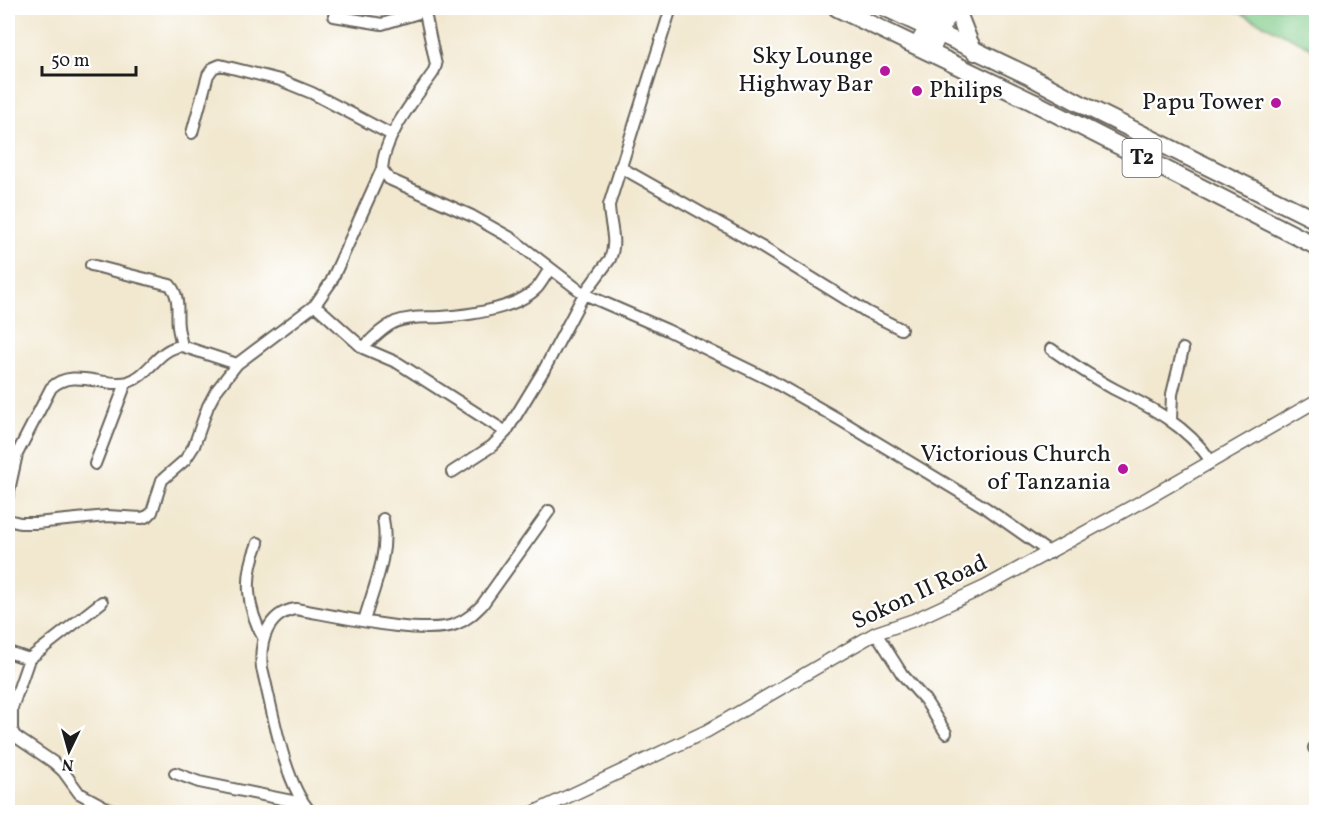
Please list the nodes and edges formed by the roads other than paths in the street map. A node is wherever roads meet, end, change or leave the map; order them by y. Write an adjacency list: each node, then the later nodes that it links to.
1 (671, 8): 16 (street)
2 (837, 8): 9 (highway, T2)
3 (930, 8): 8 (highway)
4 (939, 8): 11 (main road)
5 (951, 8): 11 (main road)
6 (957, 8): 13 (highway)
7 (424, 9): 10 (street); 15 (street)
8 (890, 10): 11 (highway, T2)
9 (861, 13): 12 (highway, T2)
10 (334, 16)
11 (933, 32): 12 (main road); 13 (highway, T2)
12 (924, 49): 19 (highway, T2)
13 (975, 52): 18 (highway, T2)
14 (192, 133): 15 (street)
15 (392, 135): 17 (street)
16 (620, 167): 22 (street); 24 (street)
17 (382, 169): 21 (street); 23 (street)
18 (1317, 220)
19 (1317, 246)
20 (91, 265): 25 (street)
21 (550, 268): 22 (street); 26 (street)
22 (584, 294): 33 (street); 42 (street)
23 (315, 305): 26 (street); 29 (street)
24 (901, 328)
25 (182, 346): 29 (street); 30 (street)
26 (363, 348): 33 (street)
27 (1051, 349): 32 (street)
28 (1183, 349): 32 (street)
29 (237, 364): 40 (street)
30 (126, 382): 35 (street); 37 (street)
31 (1317, 401): 34 (street, Sokon II Road)
32 (1171, 420): 34 (street)
33 (506, 432): 36 (street)
34 (1211, 461): 42 (street, Sokon II Road)
35 (95, 464)
36 (452, 472)
37 (8, 495)
38 (549, 511): 44 (street)
39 (383, 519): 44 (street)
40 (8, 520)
41 (258, 543): 46 (street)
42 (1050, 553): 45 (street, Sokon II Road)
43 (102, 602): 48 (street)
44 (364, 621): 46 (street)
45 (876, 633): 49 (street); 54 (street, Sokon II Road)
46 (264, 639): 51 (street)
47 (8, 652): 48 (street)
48 (30, 658): 52 (street)
49 (946, 734)
50 (175, 773): 51 (street)
51 (302, 803): 53 (street)
52 (114, 813)
53 (311, 813)
54 (535, 813)

